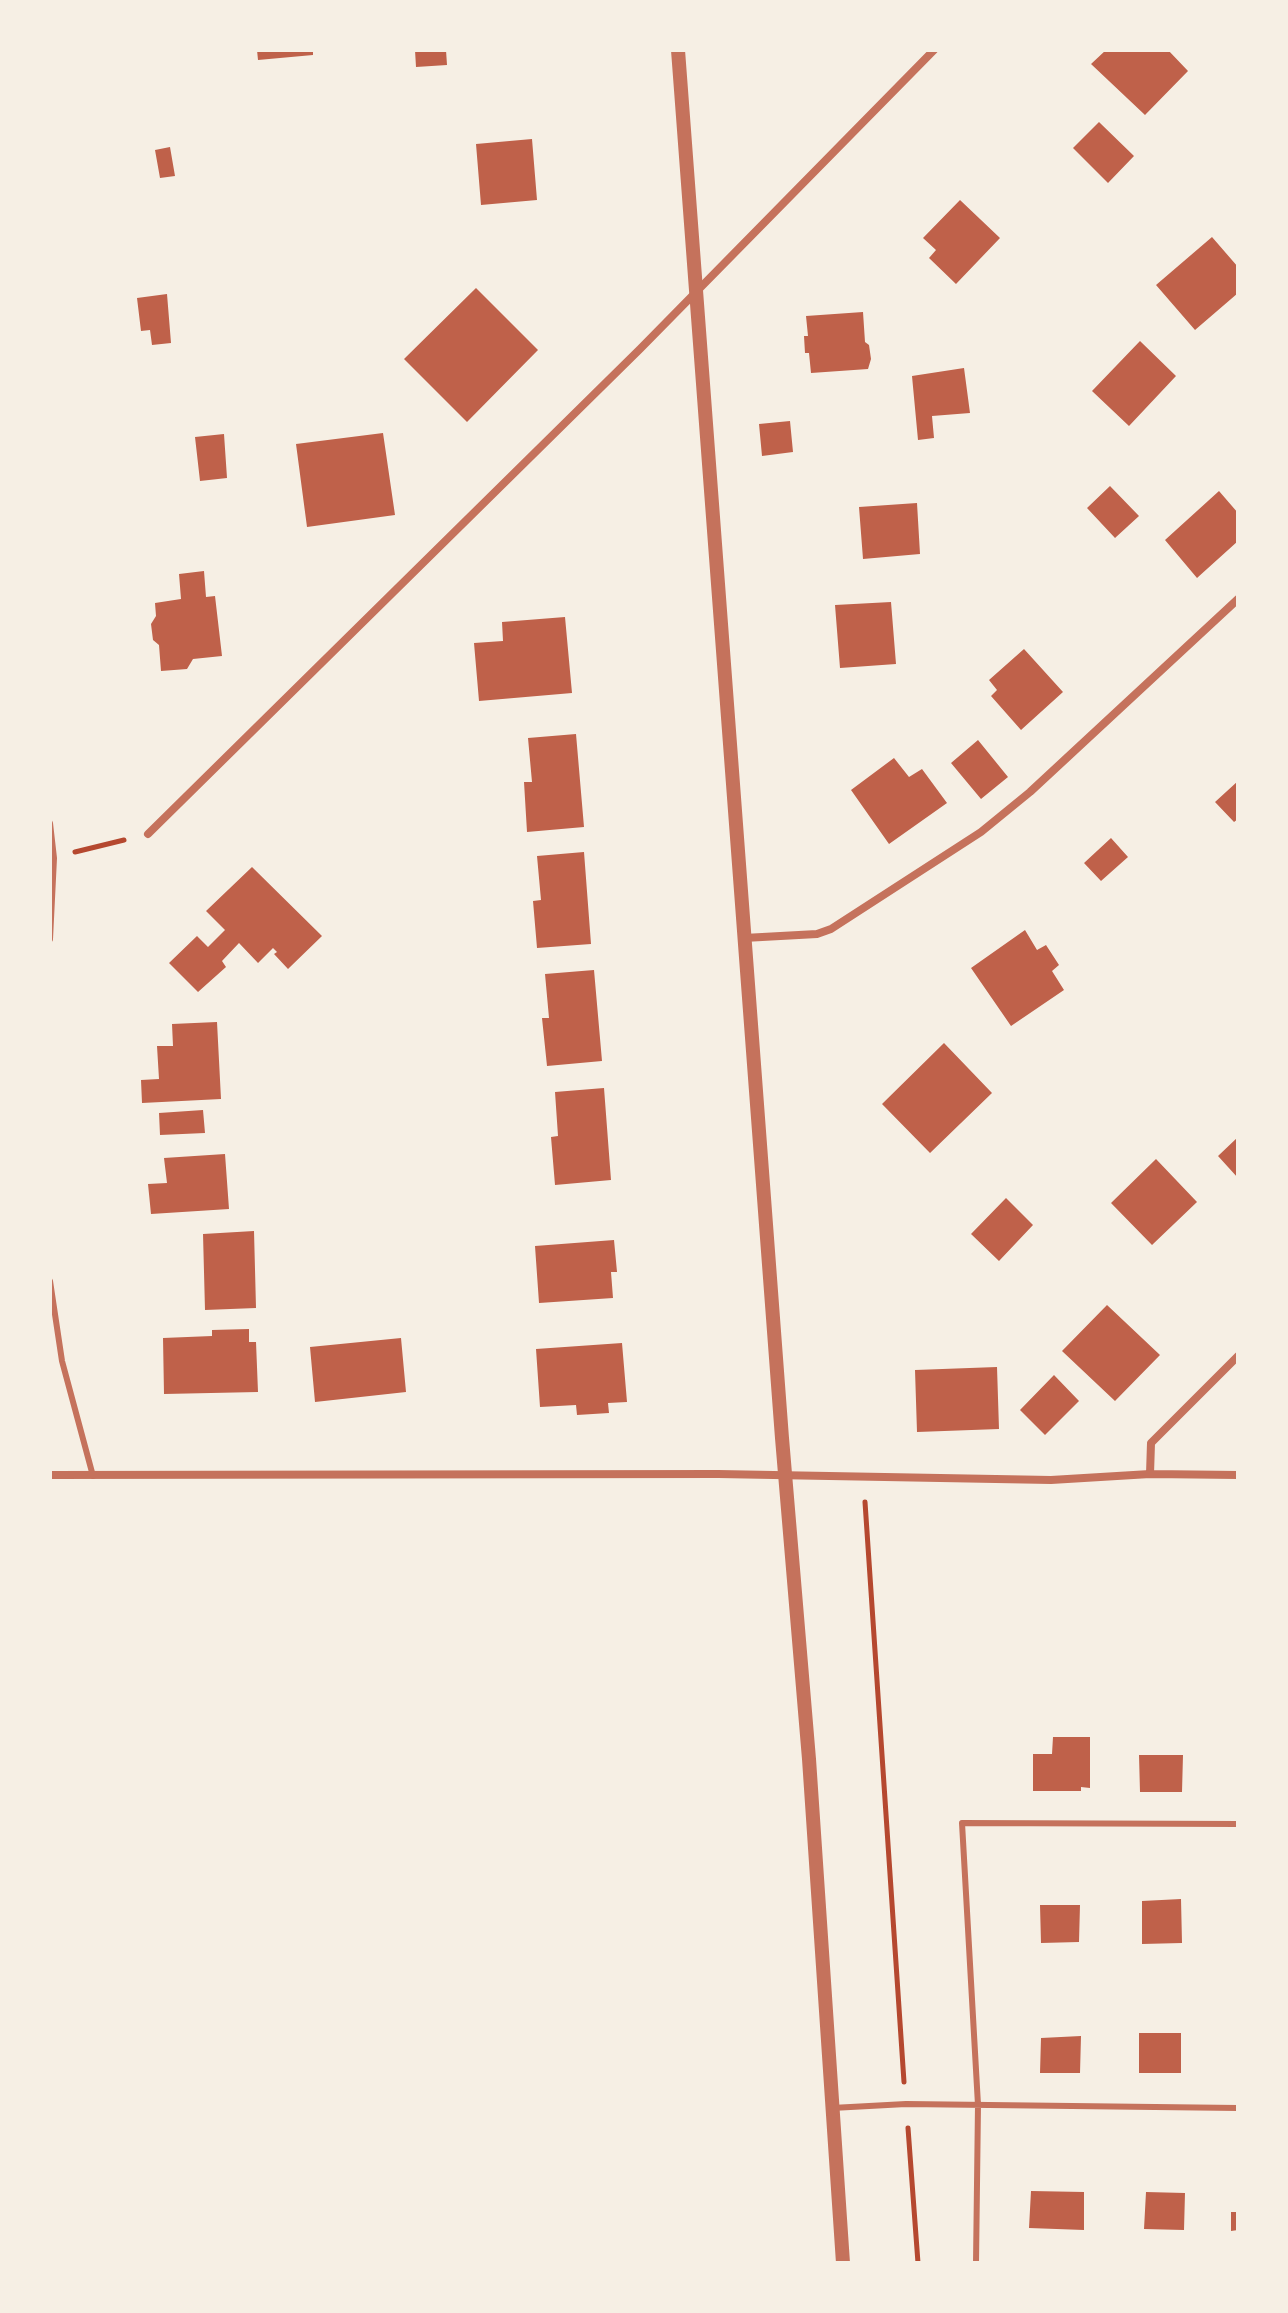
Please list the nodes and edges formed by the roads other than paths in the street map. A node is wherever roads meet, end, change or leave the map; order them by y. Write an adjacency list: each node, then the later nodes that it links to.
1 (678, 50): 3 (street)
2 (934, 50): 3 (street)
3 (697, 292): 6 (street); 7 (street)
4 (1238, 599): 7 (street)
5 (50, 823): 8 (lane)
6 (148, 834)
7 (744, 938): 13 (street)
8 (50, 939)
9 (50, 1281): 15 (lane)
10 (1238, 1356): 11 (street)
11 (1150, 1474): 13 (street); 14 (street)
12 (50, 1475): 15 (street)
13 (785, 1475): 15 (street); 18 (street)
14 (1238, 1475)
15 (93, 1476)
16 (1238, 1824): 17 (lane)
17 (978, 2105): 18 (lane); 19 (lane); 21 (lane)
18 (832, 2108): 20 (street)
19 (1238, 2108)
20 (843, 2263)
21 (976, 2263)

